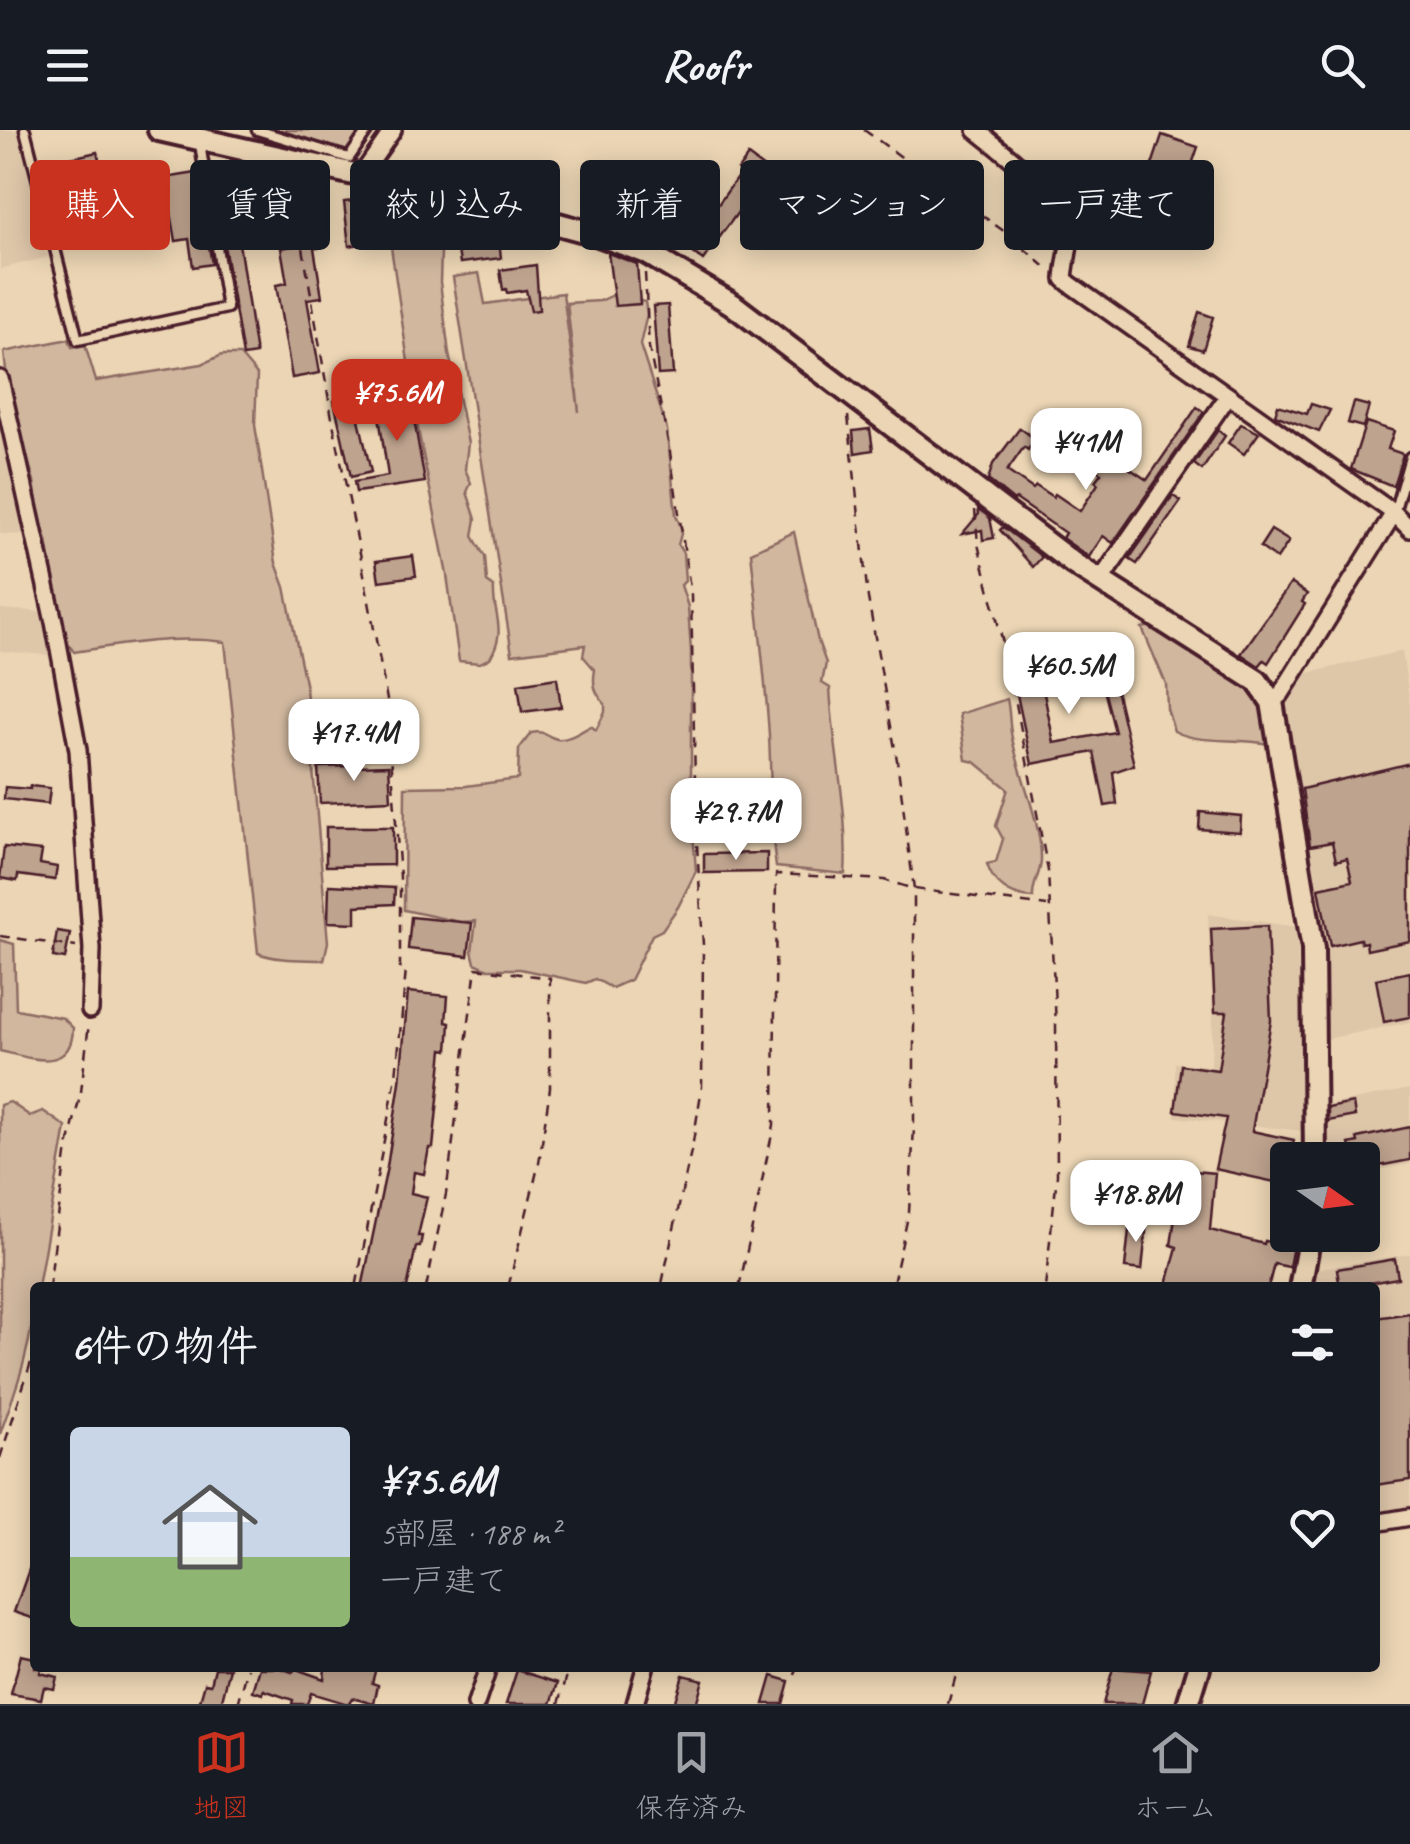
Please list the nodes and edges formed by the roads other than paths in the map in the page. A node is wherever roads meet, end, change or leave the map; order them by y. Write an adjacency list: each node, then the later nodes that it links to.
1 (26, 130): 7 (lane)
2 (159, 130): 7 (street)
3 (257, 130): 4 (lane)
4 (368, 130)
5 (393, 130): 9 (street)
6 (976, 130): 13 (street)
7 (199, 139): 8 (street)
8 (238, 139): 10 (street)
9 (372, 160)
10 (350, 174)
11 (560, 224): 17 (street)
12 (0, 379): 19 (street)
13 (1228, 396): 15 (street); 17 (street)
14 (1410, 456): 15 (lane)
15 (1394, 513): 16 (street); 18 (street)
16 (1410, 530)
17 (1100, 581): 18 (street)
18 (1272, 702): 20 (street)
19 (90, 1010)
20 (1315, 1142)
21 (1307, 1252): 22 (street)
22 (1301, 1282)
23 (1410, 1517): 24 (street)
24 (1380, 1522)
25 (487, 1672): 28 (street)
26 (644, 1672): 29 (street)
27 (1198, 1672): 30 (street)
28 (476, 1704)
29 (635, 1704)
30 (1188, 1704)

